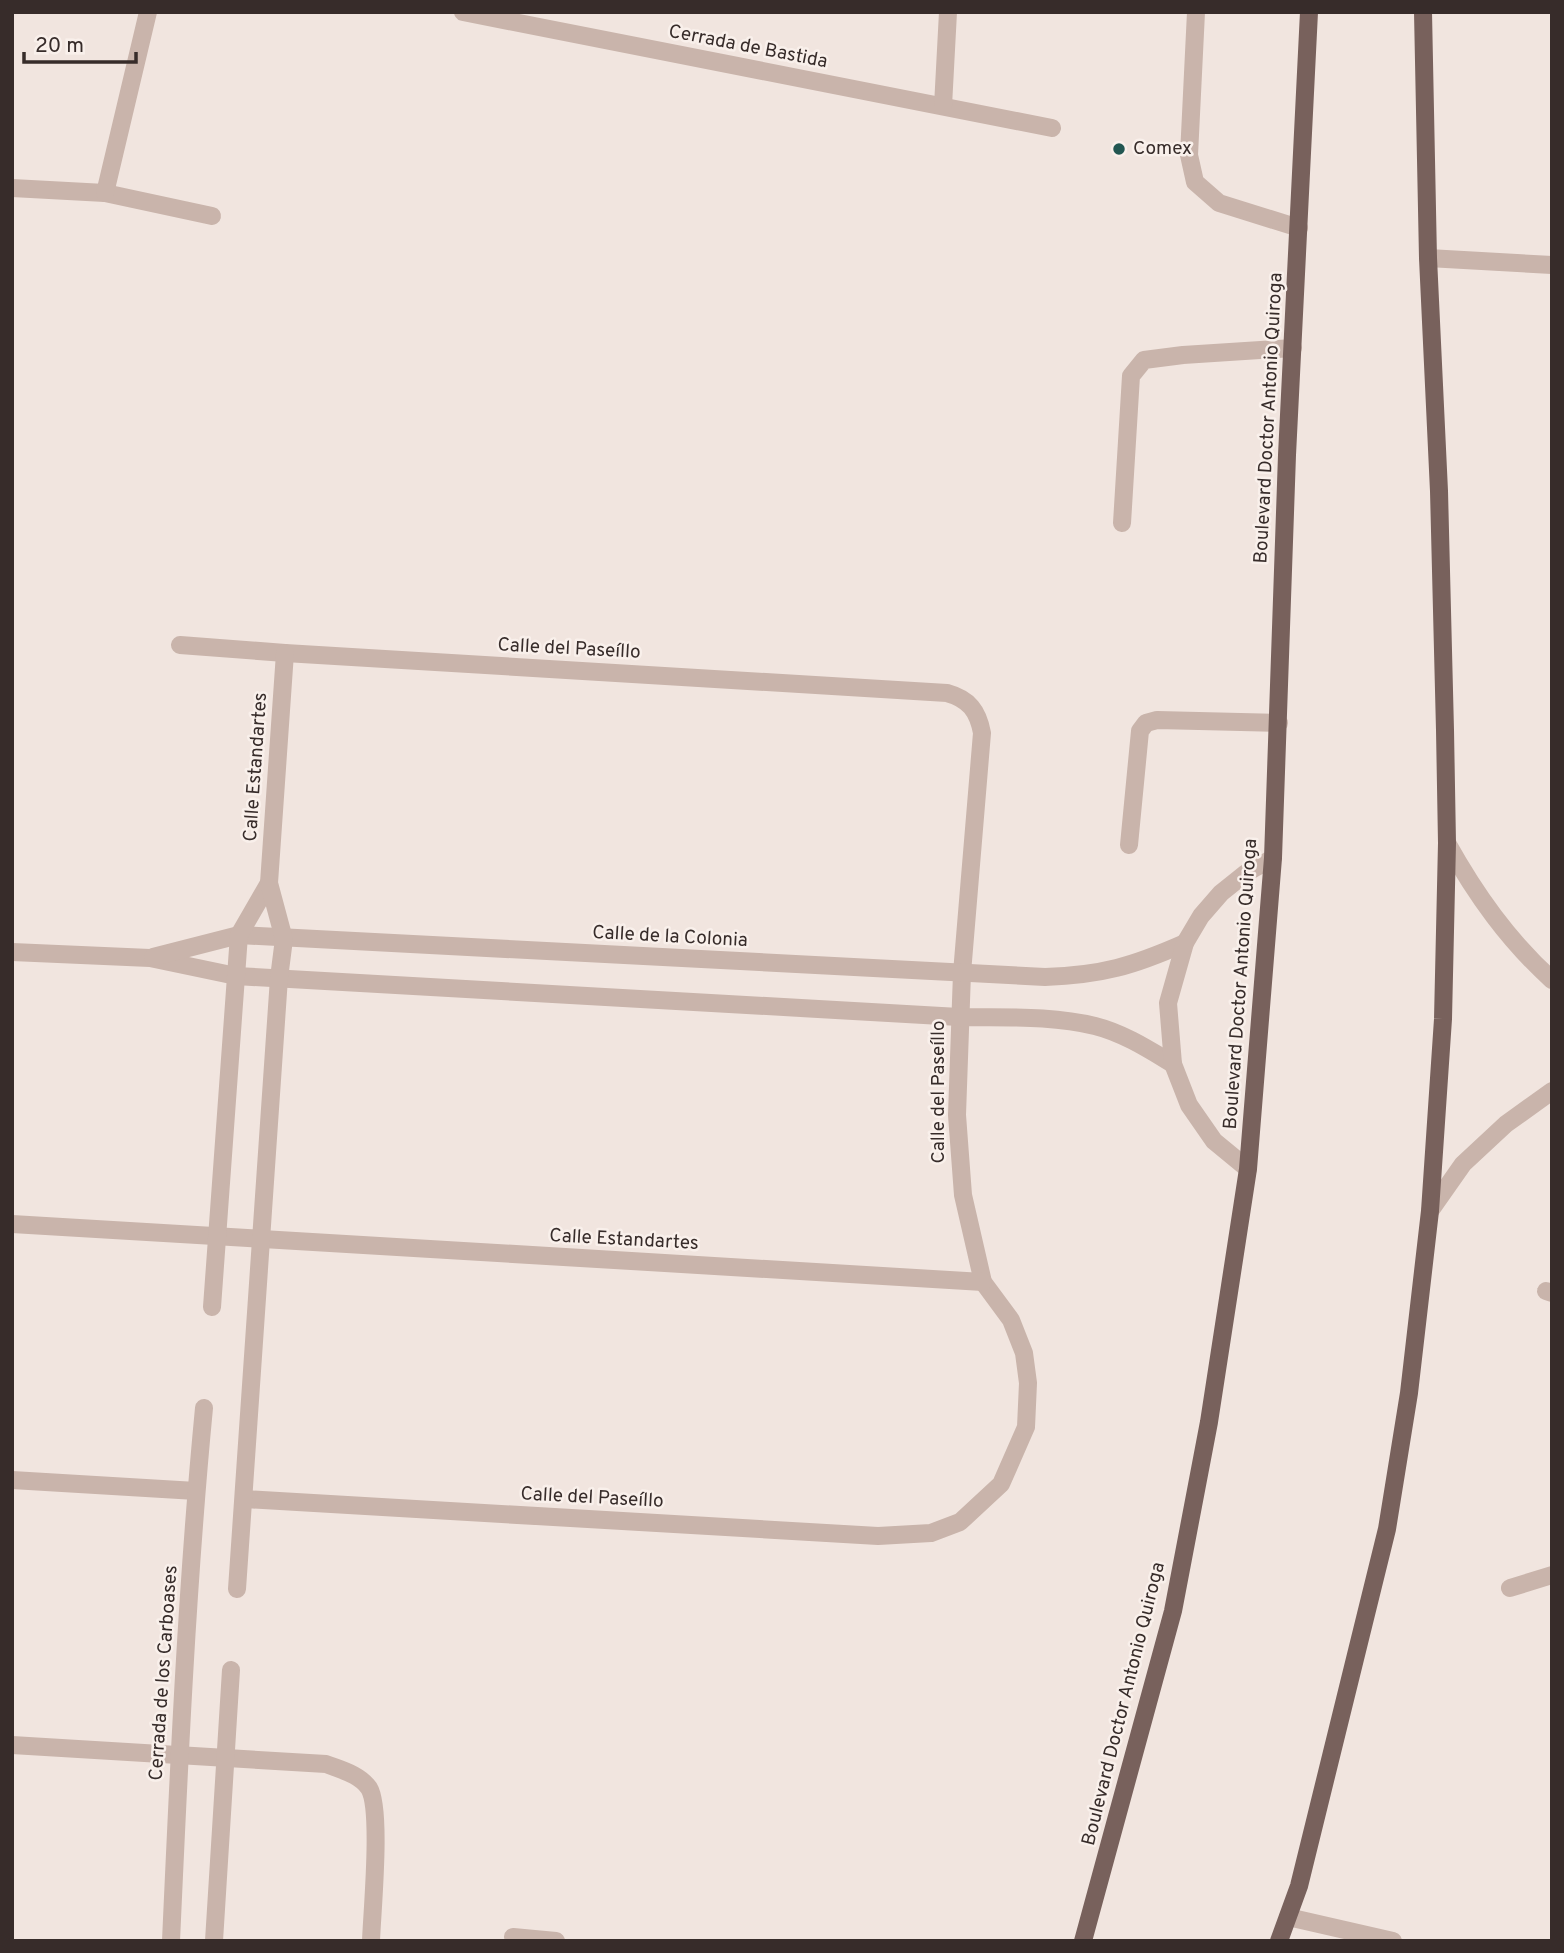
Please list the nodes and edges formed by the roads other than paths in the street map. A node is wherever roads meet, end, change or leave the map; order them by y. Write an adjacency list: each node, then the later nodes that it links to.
1 (148, 12): 10 (street)
2 (463, 12): 7 (street, Cerrada de Bastida)
3 (948, 12): 7 (street)
4 (1196, 12): 12 (street)
5 (1309, 12): 12 (main road, Boulevard Doctor Antonio Quiroga)
6 (1423, 12): 13 (main road)
7 (943, 106): 8 (street, Cerrada de Bastida)
8 (1052, 128)
9 (12, 187): 10 (street)
10 (105, 193): 11 (street)
11 (212, 216)
12 (1298, 228): 15 (main road, Boulevard Doctor Antonio Quiroga)
13 (1428, 258): 14 (street); 20 (main road)
14 (1552, 265)
15 (1293, 348): 16 (street); 19 (main road, Boulevard Doctor Antonio Quiroga)
16 (1122, 523)
17 (180, 645): 18 (street, Calle del Paseíllo)
18 (285, 653): 23 (street, Calle Estandartes); 29 (street, Calle del Paseíllo)
19 (1279, 723): 21 (street); 22 (main road, Boulevard Doctor Antonio Quiroga)
20 (1447, 844): 32 (street); 37 (main road)
21 (1129, 845)
22 (1273, 858): 26 (street); 36 (main road, Boulevard Doctor Antonio Quiroga)
23 (269, 883): 24 (street, Calle Estandartes); 25 (street, Calle Estandartes)
24 (239, 935): 25 (street, Calle de la Colonia); 28 (street, Calle de la Colonia); 30 (street, Calle Estandartes)
25 (284, 939): 29 (street, Calle de la Colonia); 31 (street, Calle Estandartes)
26 (1185, 943): 29 (street, Calle de la Colonia); 34 (street)
27 (12, 952): 28 (street, Calle de la Colonia)
28 (150, 958): 30 (street, Calle de la Colonia)
29 (962, 973): 33 (street, Calle del Paseíllo)
30 (236, 976): 31 (street, Calle de la Colonia); 39 (street, Calle Estandartes)
31 (279, 978): 33 (street, Calle de la Colonia); 40 (street, Calle Estandartes)
32 (1552, 980)
33 (959, 1017): 34 (street, Calle de la Colonia); 41 (street, Calle del Paseíllo)
34 (1173, 1064): 36 (street)
35 (1552, 1091): 37 (street)
36 (1248, 1169): 61 (main road, Boulevard Doctor Antonio Quiroga)
37 (1430, 1211): 54 (main road)
38 (12, 1224): 39 (street, Calle Estandartes)
39 (216, 1236): 40 (street, Calle Estandartes); 42 (street, Calle Estandartes)
40 (263, 1239): 41 (street, Calle Estandartes); 46 (street, Calle Estandartes)
41 (983, 1282): 46 (street, Calle del Paseíllo)
42 (212, 1307)
43 (204, 1408): 45 (street, Cerrada de los Carboases)
44 (12, 1480): 45 (street)
45 (196, 1491): 52 (street, Cerrada de los Carboases)
46 (245, 1499): 49 (street, Calle Estandartes)
47 (1552, 1575): 48 (street)
48 (1510, 1588)
49 (237, 1589)
50 (231, 1670): 53 (street)
51 (12, 1745): 52 (street)
52 (180, 1755): 53 (street); 57 (street, Cerrada de los Carboases)
53 (226, 1758): 58 (street); 59 (street)
54 (1288, 1917): 56 (street); 62 (main road)
55 (513, 1937): 60 (street)
56 (1384, 1940)
57 (171, 1941)
58 (214, 1941)
59 (371, 1941)
60 (556, 1941)
61 (1083, 1941)
62 (1279, 1941)

